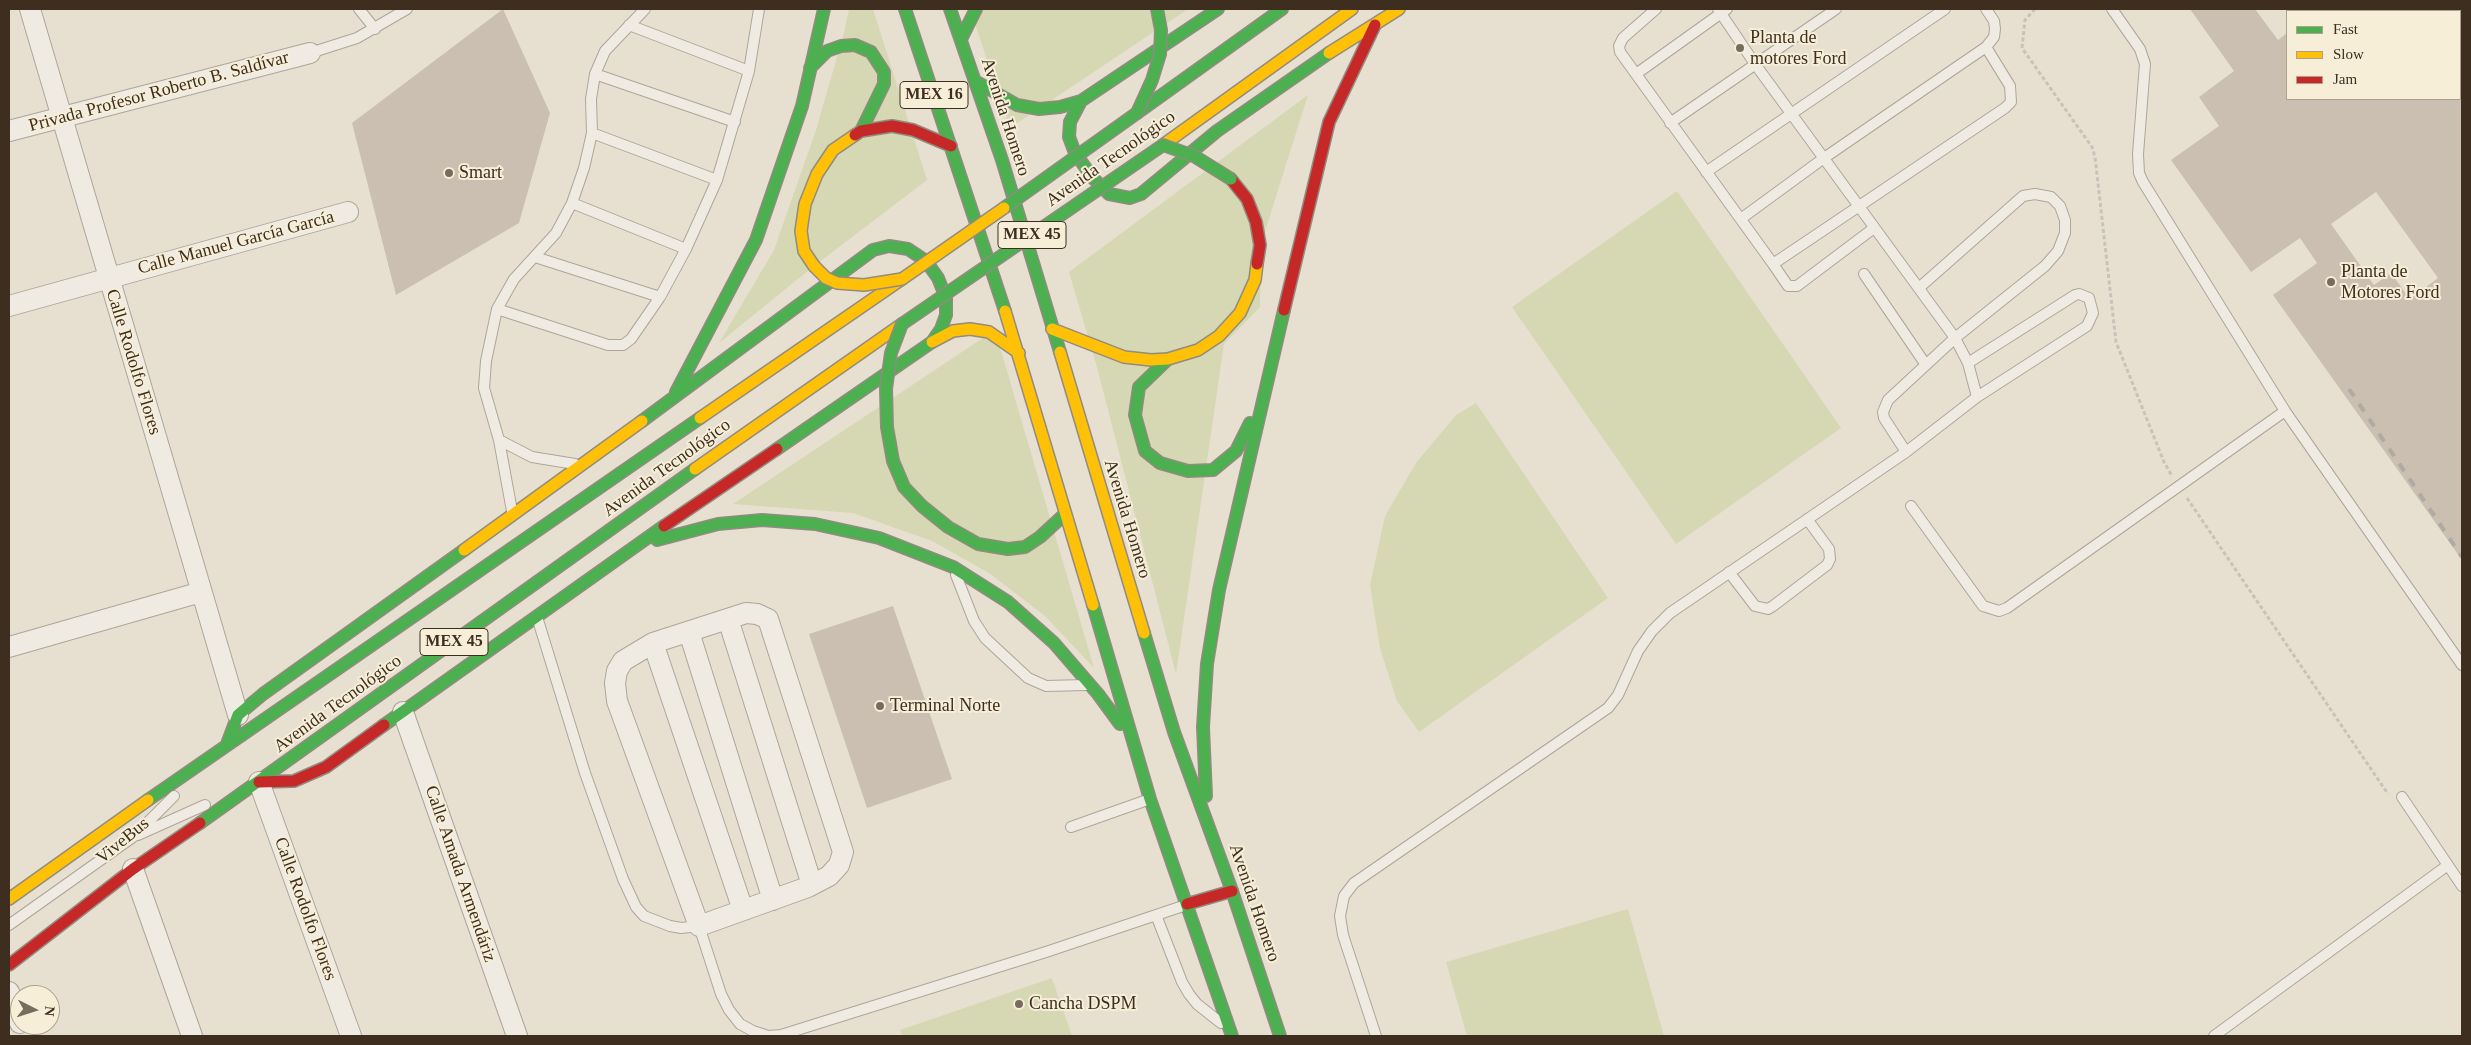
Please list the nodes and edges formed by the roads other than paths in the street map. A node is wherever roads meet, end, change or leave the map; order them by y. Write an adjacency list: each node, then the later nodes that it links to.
1 (30, 9): 36 (street, Calle Rodolfo Flores)
2 (360, 9): 23 (lane)
3 (407, 9): 23 (lane)
4 (645, 9): 21 (lane)
5 (759, 9): 29 (lane)
6 (824, 9): 28 (main road)
7 (906, 9): 43 (main road, MEX 16)
8 (950, 9): 24 (main road, Avenida Homero / MEX 16)
9 (976, 9): 24 (main road)
10 (1157, 9): 35 (main road, bridge)
11 (1218, 9): 33 (main road)
12 (1282, 9): 35 (main road, Avenida Tecnológico / MEX 45)
13 (1352, 9): 42 (main road, Avenida Tecnológico / MEX 45)
14 (1399, 9): 22 (main road)
15 (1656, 9): 31 (lane)
16 (1836, 9): 27 (lane)
17 (1945, 9): 34 (lane)
18 (1986, 9): 25 (lane)
19 (2112, 9): 73 (lane)
20 (1722, 10): 27 (lane); 31 (lane)
21 (629, 25): 29 (lane); 30 (lane)
22 (1374, 25): 33 (main road); 70 (main road)
23 (375, 29): 26 (lane)
24 (961, 39): 32 (main road, Avenida Homero / MEX 16)
25 (1986, 47): 44 (lane); 48 (lane)
26 (310, 52): 36 (street, Privada Profesor Roberto B. Saldívar)
27 (1755, 64): 34 (lane); 38 (lane)
28 (810, 68): 40 (main road); 72 (main road)
29 (749, 71): 37 (lane)
30 (594, 74): 37 (lane); 41 (lane)
31 (1636, 74): 38 (lane)
32 (975, 81): 33 (main road); 63 (main road, Avenida Homero / MEX 16)
33 (1080, 100)
34 (1791, 112): 44 (lane); 45 (lane)
35 (1137, 113): 57 (main road, Avenida Tecnológico / MEX 45, bridge)
36 (60, 116): 39 (street, Privada Profesor Roberto B. Saldívar); 56 (street, Calle Rodolfo Flores)
37 (735, 122): 46 (lane)
38 (1670, 123): 45 (lane)
39 (9, 131)
40 (861, 131): 43 (main road); 57 (main road, bridge)
41 (592, 133): 46 (lane); 47 (lane)
42 (1163, 145): 62 (main road, Avenida Tecnológico / MEX 45, bridge); 67 (main road, bridge)
43 (951, 146): 66 (main road, MEX 16)
44 (1824, 158): 48 (lane); 50 (lane)
45 (1706, 172): 50 (lane)
46 (717, 180): 52 (lane)
47 (572, 203): 52 (lane); 53 (lane)
48 (1858, 207): 51 (lane); 54 (lane)
49 (348, 212): 56 (street, Calle Manuel García García)
50 (1742, 218): 54 (lane)
51 (1874, 228): 54 (lane); 58 (lane)
52 (686, 249): 59 (lane)
53 (535, 257): 59 (lane); 61 (lane)
54 (1774, 264)
55 (1864, 274): 69 (lane)
56 (108, 278): 60 (street, Calle Manuel García García); 84 (street, Calle Rodolfo Flores)
57 (902, 279): 95 (main road, Avenida Tecnológico / MEX 45)
58 (1920, 287): 64 (lane); 64 (lane)
59 (660, 296): 61 (lane)
60 (9, 306)
61 (497, 309): 74 (lane)
62 (902, 324): 79 (main road, bridge); 96 (main road, Avenida Tecnológico / MEX 45)
63 (1052, 329): 67 (main road); 99 (main road, Avenida Homero)
64 (1955, 338): 68 (lane); 69 (lane)
65 (932, 342): 66 (main road); 72 (main road); 81 (main road)
66 (1019, 354): 79 (main road)
67 (1168, 359): 70 (main road)
68 (1968, 364): 71 (lane); 71 (lane)
69 (1926, 365): 75 (lane)
70 (1270, 369): 99 (main road)
71 (1977, 397): 75 (lane)
72 (670, 401): 76 (main road)
73 (2285, 411): 77 (lane); 90 (lane)
74 (499, 440): 76 (lane); 78 (lane)
75 (1906, 452): 80 (lane)
76 (581, 464): 78 (main road)
77 (1910, 506)
78 (512, 514): 93 (main road)
79 (1065, 514): 94 (main road)
80 (1807, 519): 83 (lane); 83 (lane)
81 (634, 547): 82 (main road); 85 (main road)
82 (953, 568): 91 (main road); 91 (lane)
83 (1729, 572): 120 (lane)
84 (201, 592): 89 (street); 93 (street, Calle Rodolfo Flores)
85 (536, 615): 92 (main road); 113 (lane)
86 (728, 619): 87 (street); 104 (street); 104 (street)
87 (689, 632): 88 (street); 108 (street)
88 (653, 643): 110 (street); 113 (street)
89 (9, 647)
90 (2462, 665)
91 (1091, 685): 94 (main road)
92 (403, 712): 96 (main road); 118 (street, Calle Amada Armendáriz)
93 (238, 715): 95 (main road)
94 (1132, 740): 98 (main road)
95 (226, 744): 101 (lane, ViveBus); 107 (main road, Avenida Tecnológico / MEX 45)
96 (259, 782): 101 (lane); 103 (main road, Avenida Tecnológico / MEX 45); 117 (street, Calle Rodolfo Flores)
97 (2402, 797): 102 (lane)
98 (1150, 799): 100 (lane); 109 (main road)
99 (1208, 822): 106 (main road, Avenida Homero)
100 (1071, 827)
101 (133, 837): 112 (lane, ViveBus)
102 (2448, 865): 105 (lane); 121 (lane)
103 (133, 869): 114 (main road, Avenida Tecnológico / MEX 45); 116 (street)
104 (812, 885): 108 (street)
105 (2462, 886)
106 (1232, 891): 109 (main road); 119 (main road, Avenida Homero)
107 (9, 899)
108 (773, 900): 110 (street)
109 (1187, 904): 111 (lane); 115 (main road)
110 (743, 910): 113 (street)
111 (1156, 914): 113 (lane); 115 (lane)
112 (9, 925)
113 (699, 926)
114 (9, 964)
115 (1231, 1033)
116 (192, 1036)
117 (351, 1036)
118 (517, 1036)
119 (1280, 1036)
120 (1376, 1036)
121 (2214, 1036)

